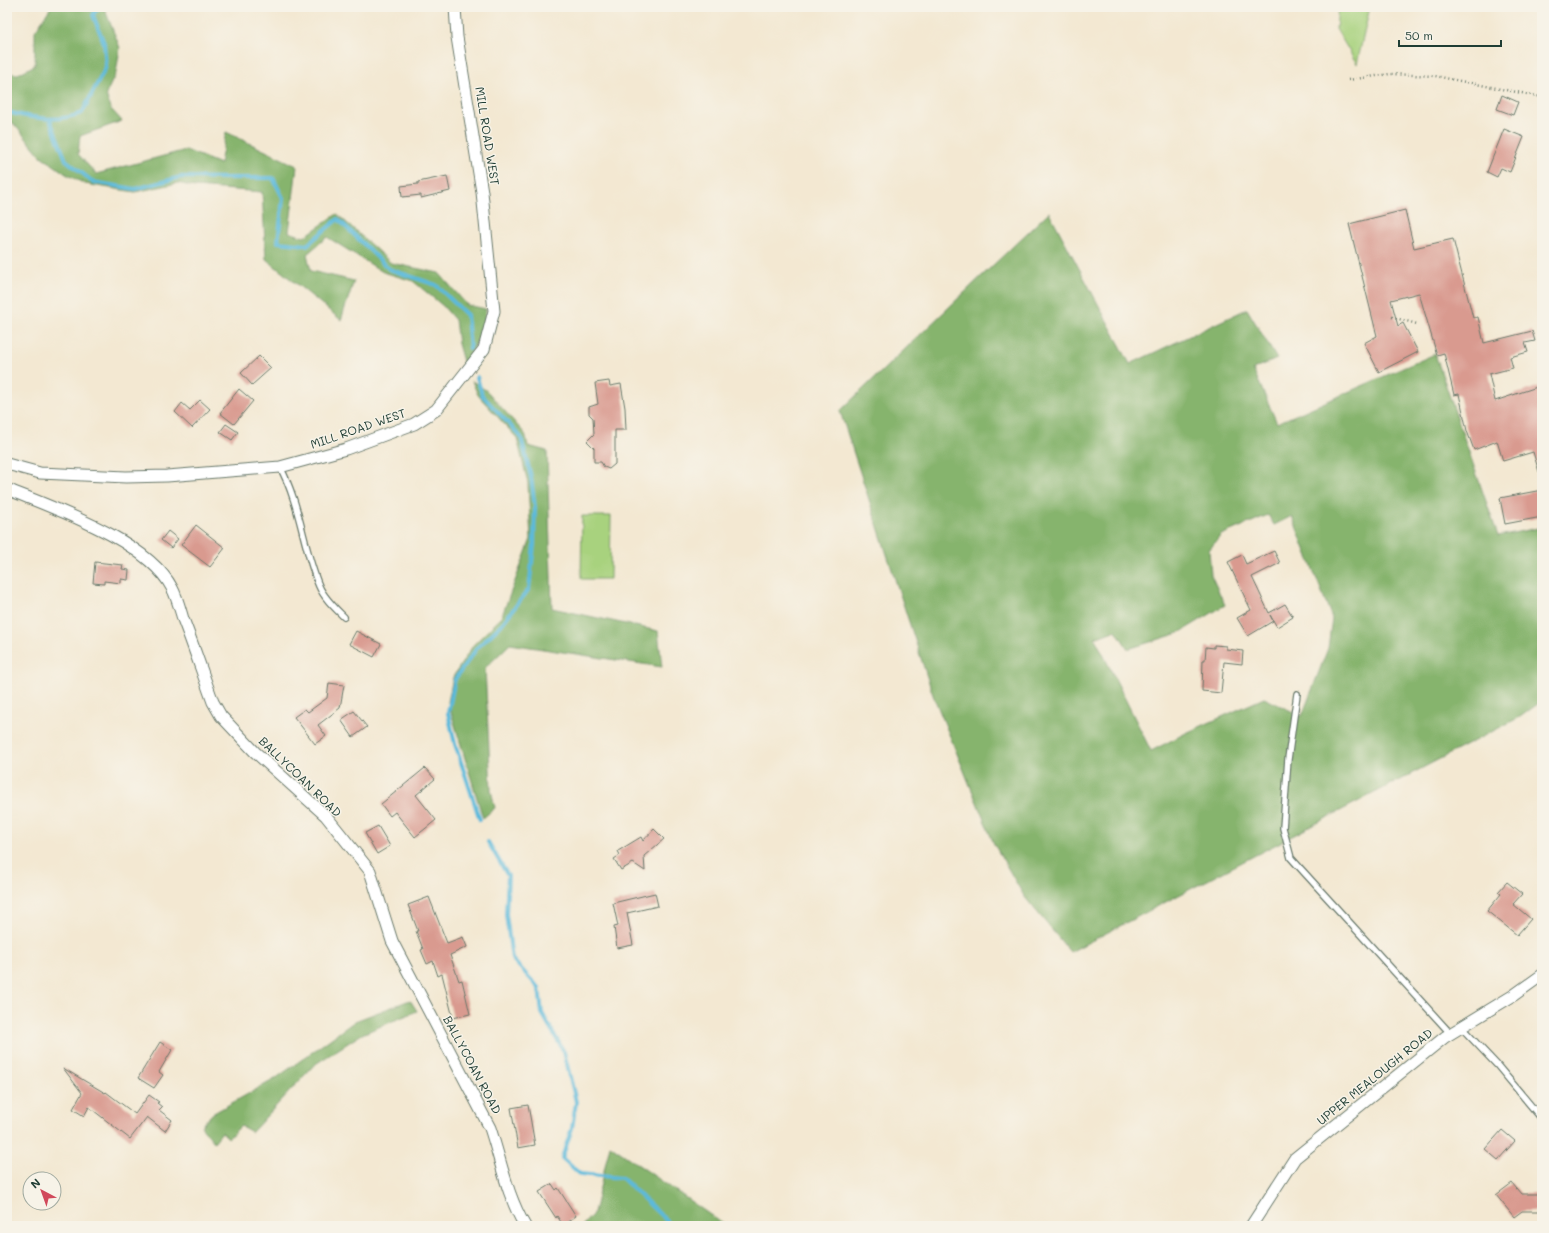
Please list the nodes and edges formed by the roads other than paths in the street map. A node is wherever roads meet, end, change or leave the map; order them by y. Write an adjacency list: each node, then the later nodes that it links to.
1 (455, 7): 3 (street, MILL ROAD WEST)
2 (7, 464): 3 (street, MILL ROAD WEST)
3 (280, 467): 5 (lane)
4 (7, 489): 11 (street, BALLYCOAN ROAD)
5 (344, 617)
6 (1297, 694): 9 (lane)
7 (1542, 976): 8 (street, UPPER MEALOUGH ROAD)
8 (1461, 1026): 9 (street, UPPER MEALOUGH ROAD); 10 (lane)
9 (1450, 1033): 12 (street, UPPER MEALOUGH ROAD)
10 (1542, 1119)
11 (525, 1226)
12 (1251, 1226)

